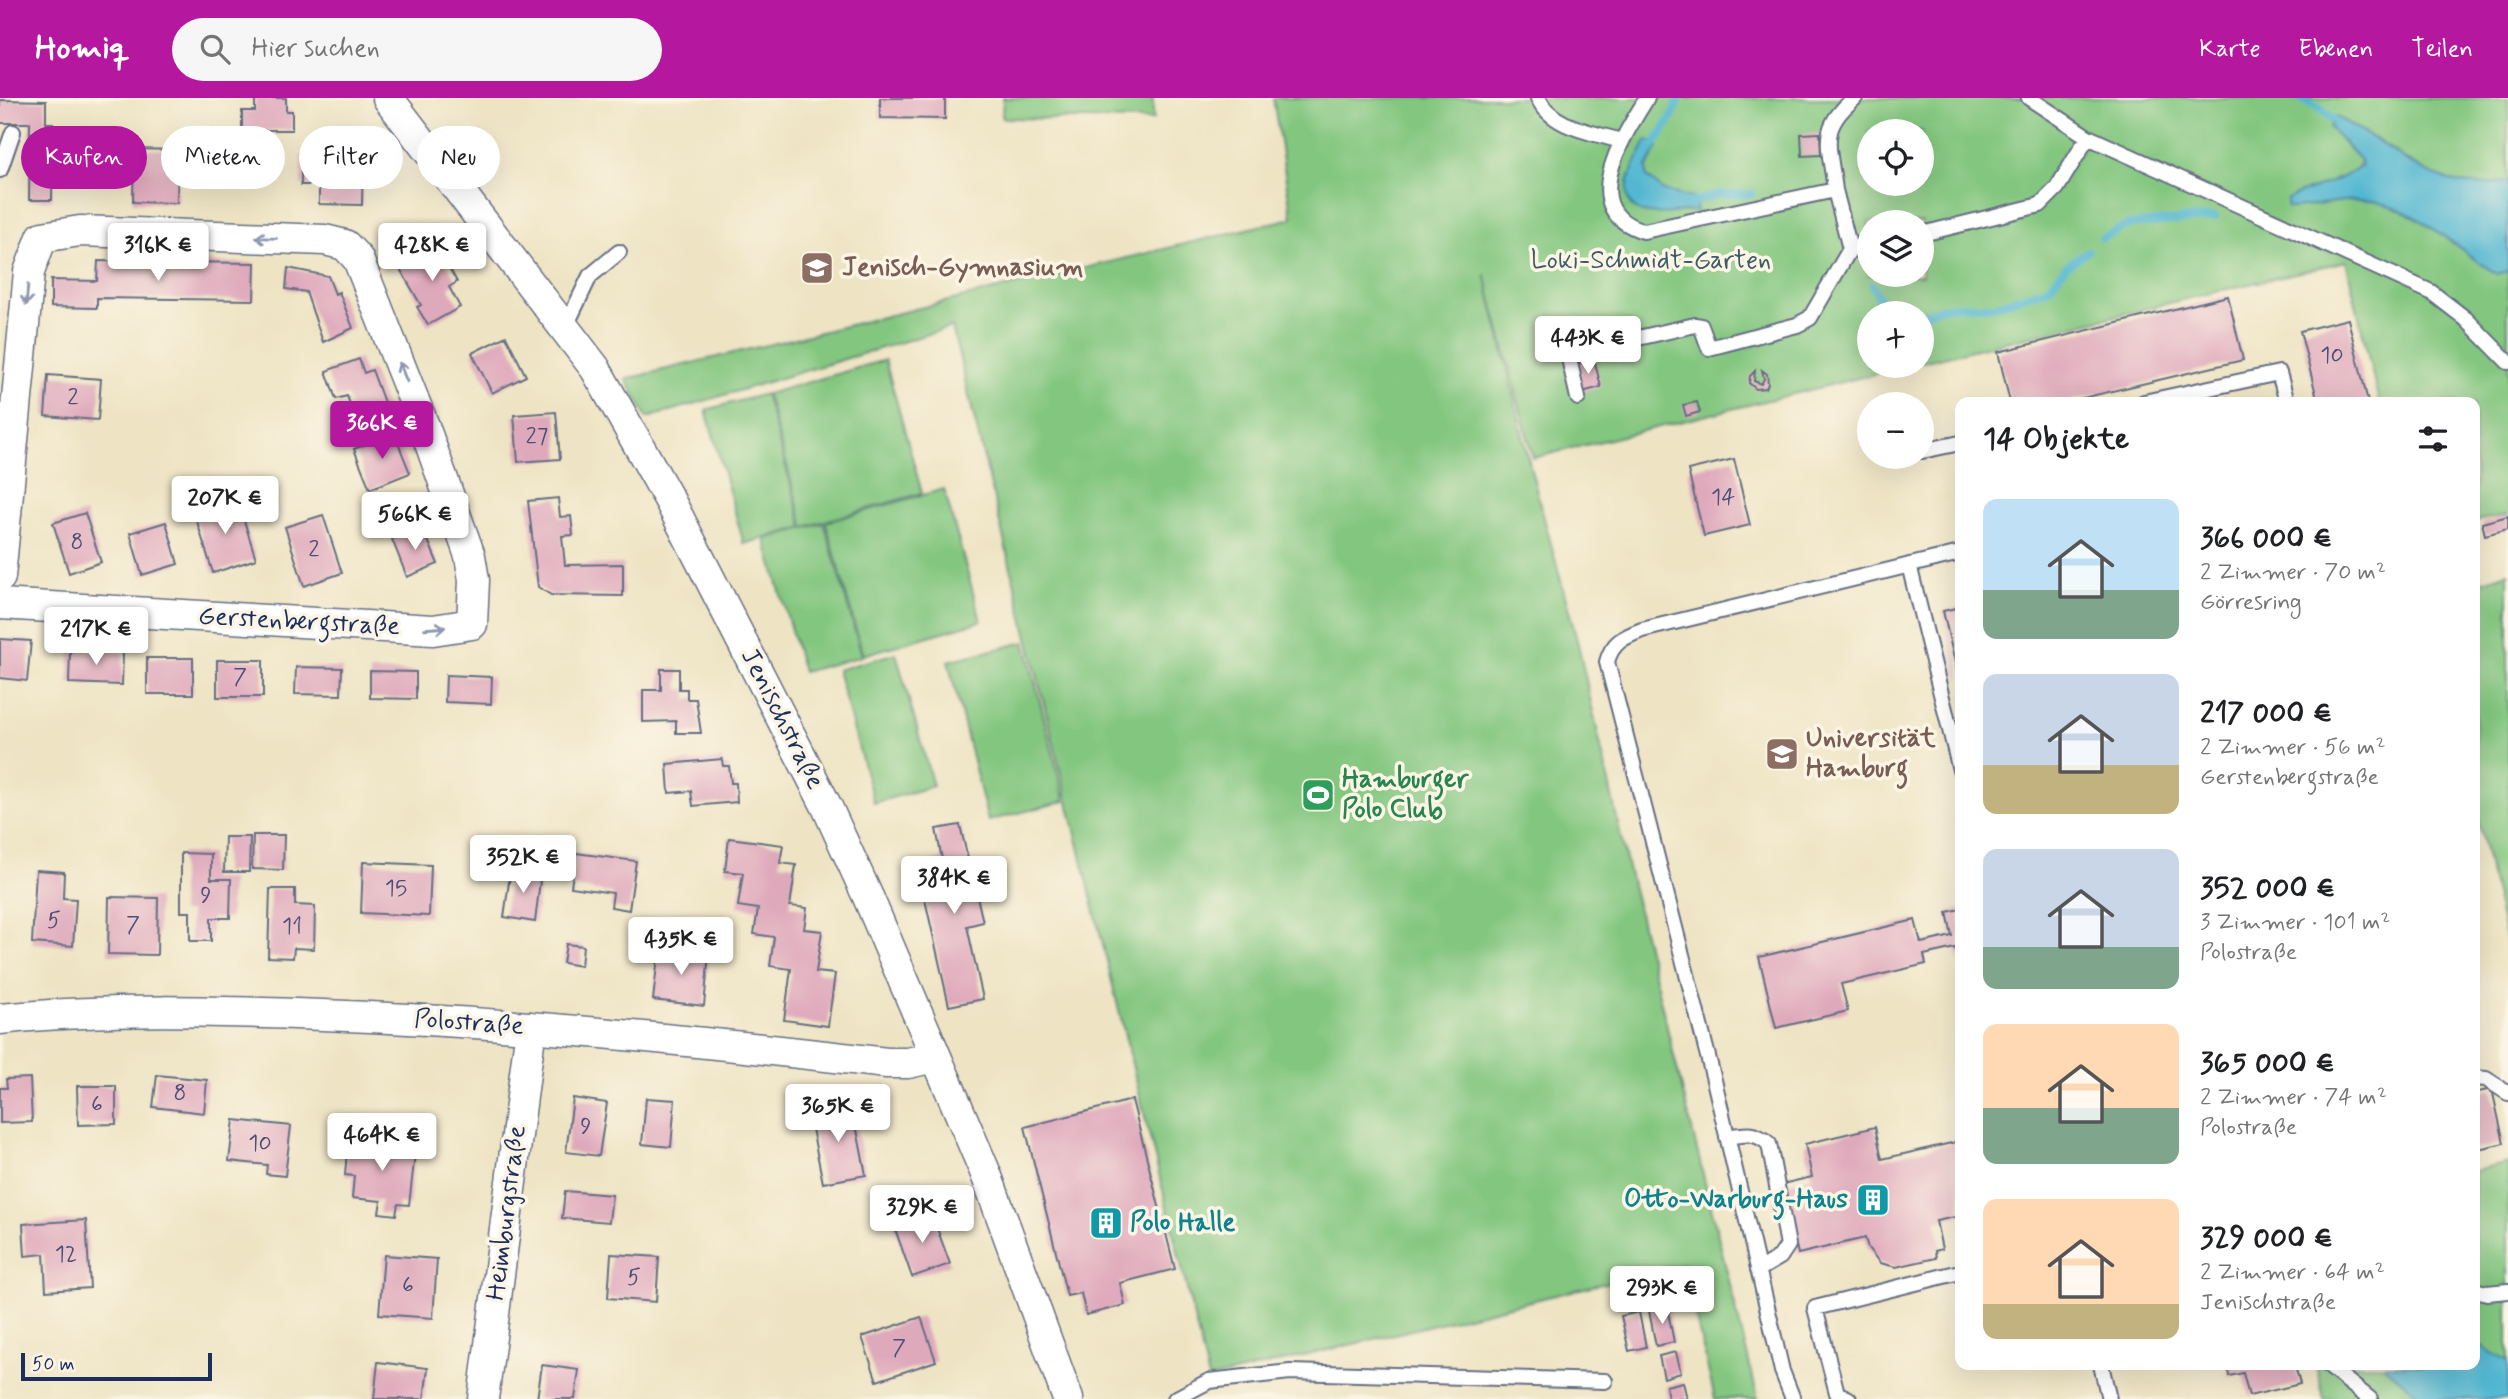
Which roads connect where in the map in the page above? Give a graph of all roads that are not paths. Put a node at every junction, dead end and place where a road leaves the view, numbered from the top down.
1 (388, 98) edge
2 (1538, 98) edge
3 (1647, 98) edge
4 (1855, 98) edge
5 (2029, 98) edge
6 (13, 132) dead end
7 (2088, 137) junction
8 (1620, 141) junction
9 (0, 170) edge
10 (1835, 190) junction
11 (1934, 231) edge
12 (1857, 248) edge
13 (1850, 249) junction
14 (619, 252) dead end
15 (565, 328) junction
16 (2508, 362) edge
17 (2167, 397) edge
18 (2286, 397) edge
19 (1578, 398) dead end
20 (1955, 444) edge
21 (1934, 448) edge
22 (1955, 554) edge
23 (1909, 565) junction
24 (0, 577) edge
25 (0, 604) edge
26 (1955, 750) edge
27 (0, 1019) edge
28 (531, 1027) junction
29 (935, 1057) junction
30 (2480, 1079) edge
31 (2508, 1093) edge
32 (1727, 1137) junction
33 (1758, 1270) junction
34 (1955, 1273) edge
35 (2480, 1291) edge
36 (2508, 1292) edge
37 (2102, 1370) edge
38 (2333, 1370) edge
39 (1605, 1381) dead end
40 (2105, 1398) edge
41 (483, 1399) edge
42 (1068, 1399) edge
43 (1175, 1399) edge
44 (1793, 1399) edge
45 (1849, 1399) edge
46 (2371, 1399) edge

1 - 15 street, Jenischstraße
2 - 8 lane
3 - 8 lane
4 - 10 lane
5 - 7 lane
6 - 9 lane
7 - 11 lane
7 - 16 lane
8 - 10 lane
10 - 13 lane
12 - 13 lane
13 - 19 lane
14 - 15 lane
15 - 29 street, Jenischstraße
17 - 18 lane
20 - 21 lane
22 - 23 lane
23 - 26 lane
23 - 32 lane
25 -> 24 street, Gerstenbergstraße
27 - 28 street, Polostraße
28 - 29 street, Polostraße
28 - 41 street, Heimburgstraße
29 - 42 street, Jenischstraße
30 - 31 lane
32 - 33 lane
32 - 33 lane
33 - 44 lane
34 - 45 lane
35 - 36 lane
37 - 40 lane
38 - 46 lane
39 - 43 lane

